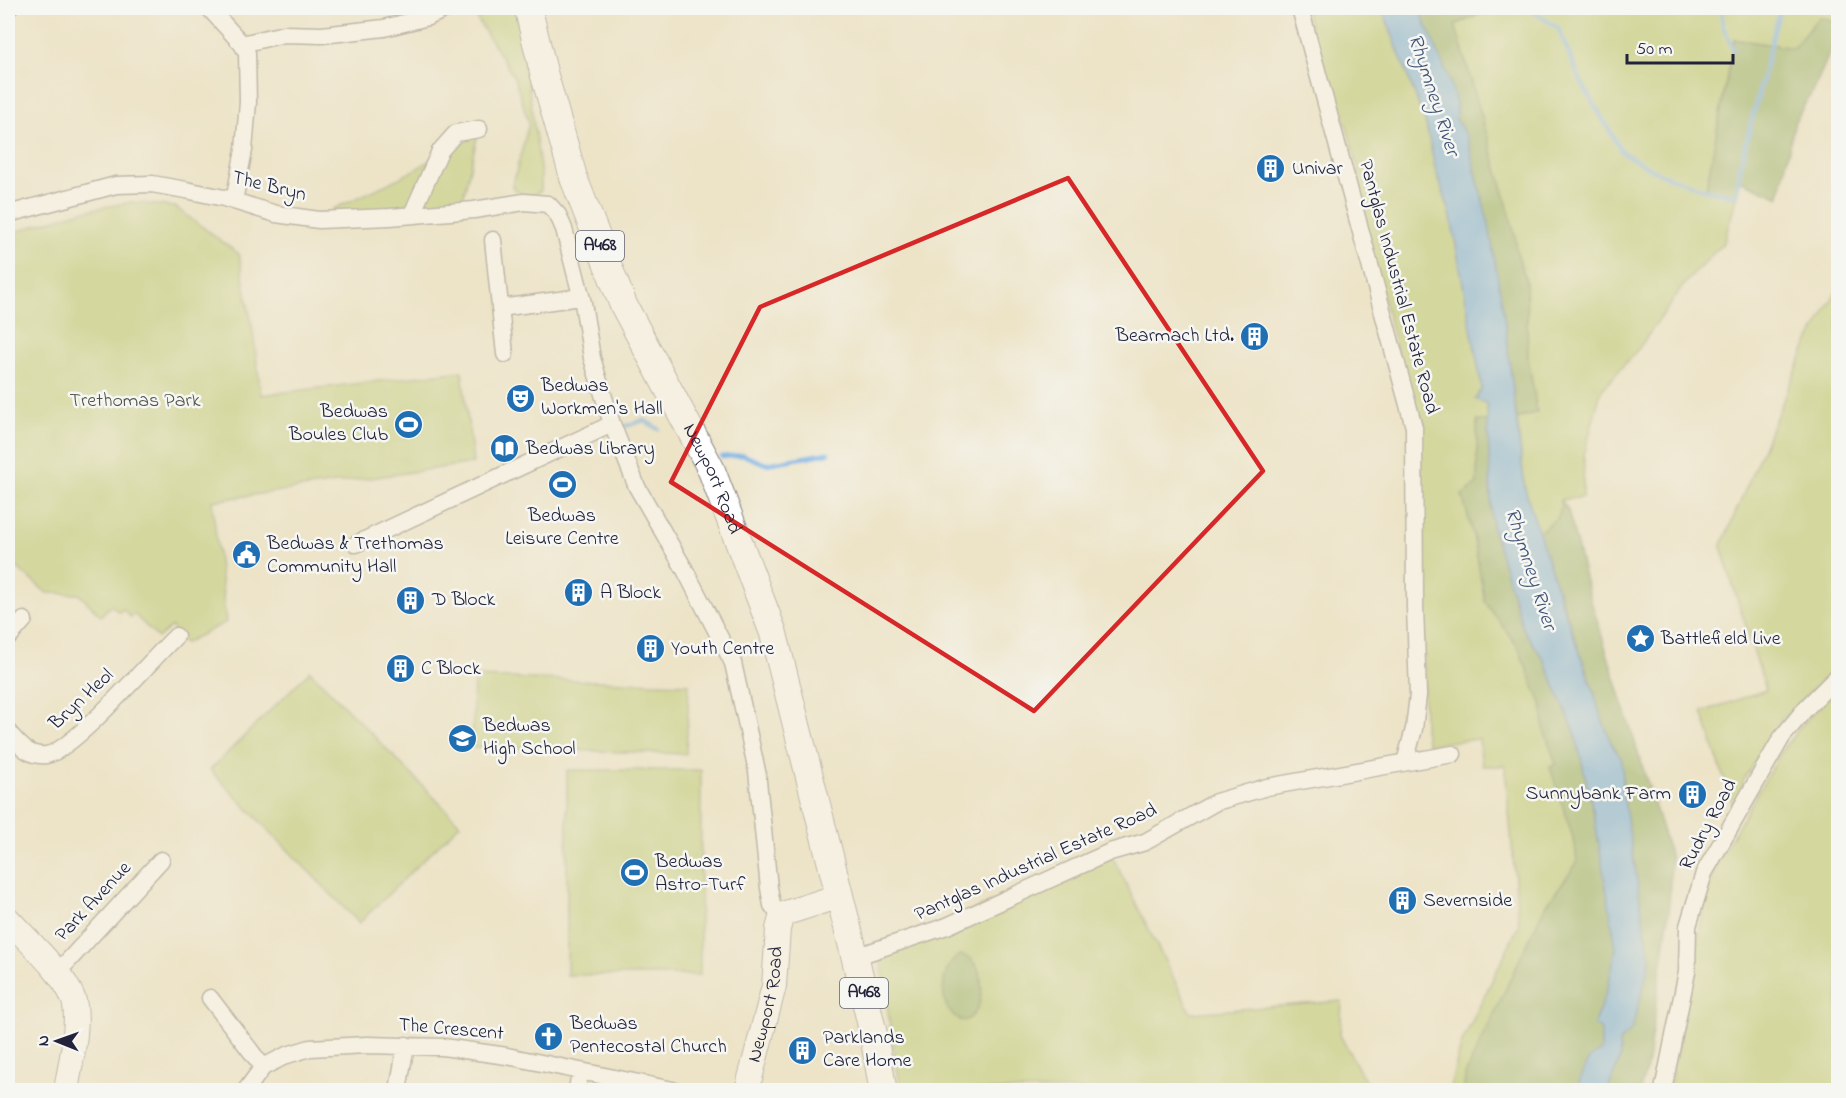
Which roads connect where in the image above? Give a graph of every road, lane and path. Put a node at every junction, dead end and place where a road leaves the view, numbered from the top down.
1 (209, 8) edge
2 (448, 8) edge
3 (528, 8) edge
4 (1300, 8) edge
5 (242, 44) junction
6 (479, 129) dead end
7 (234, 201) junction
8 (524, 202) joint
9 (8, 214) edge
10 (412, 214) junction
11 (493, 240) dead end
12 (581, 297) junction
13 (500, 308) junction
14 (505, 354) dead end
15 (612, 424) junction
16 (356, 544) dead end
17 (24, 620) dead end
18 (176, 636) dead end
19 (8, 638) edge
20 (1839, 676) edge
21 (8, 732) edge
22 (1453, 754) dead end
23 (1405, 762) junction
24 (161, 860) dead end
25 (839, 896) junction
26 (781, 918) junction
27 (8, 919) edge
28 (855, 957) junction
29 (57, 973) junction
30 (210, 998) dead end
31 (405, 1045) junction
32 (262, 1067) junction
33 (580, 1072) junction
34 (66, 1090) edge
35 (246, 1090) edge
36 (398, 1090) edge
37 (577, 1090) edge
38 (673, 1090) edge
39 (747, 1090) edge
40 (883, 1090) edge
41 (1663, 1090) edge

1 - 5 street
2 - 5 street
3 - 25 main road, Newport Road / A468
4 - 23 street, Pantglas Industrial Estate Road
5 - 7 street
6 - 10 street
7 - 9 street, The Bryn
7 - 10 street, The Bryn
8 - 10 street, The Bryn
8 - 12 street, Newport Road
11 - 13 street
12 - 13 street
12 - 15 street, Newport Road
13 - 14 street
15 - 16 street
15 - 26 street, Newport Road
17 - 19 street
18 - 21 street, Bryn Heol
20 - 41 street, Rudry Road
22 - 23 street, Pantglas Industrial Estate Road
23 - 28 street, Pantglas Industrial Estate Road
24 - 29 street, Park Avenue
25 - 26 street, Newport Road
25 - 28 main road, Newport Road / A468
26 - 39 street, Newport Road
27 - 29 street
28 - 40 main road, Newport Road / A468
29 - 34 street
30 - 32 street
31 - 32 street, The Crescent
31 - 33 street, The Crescent
31 - 36 street
32 - 35 street
33 - 37 street
33 - 38 street, The Crescent

